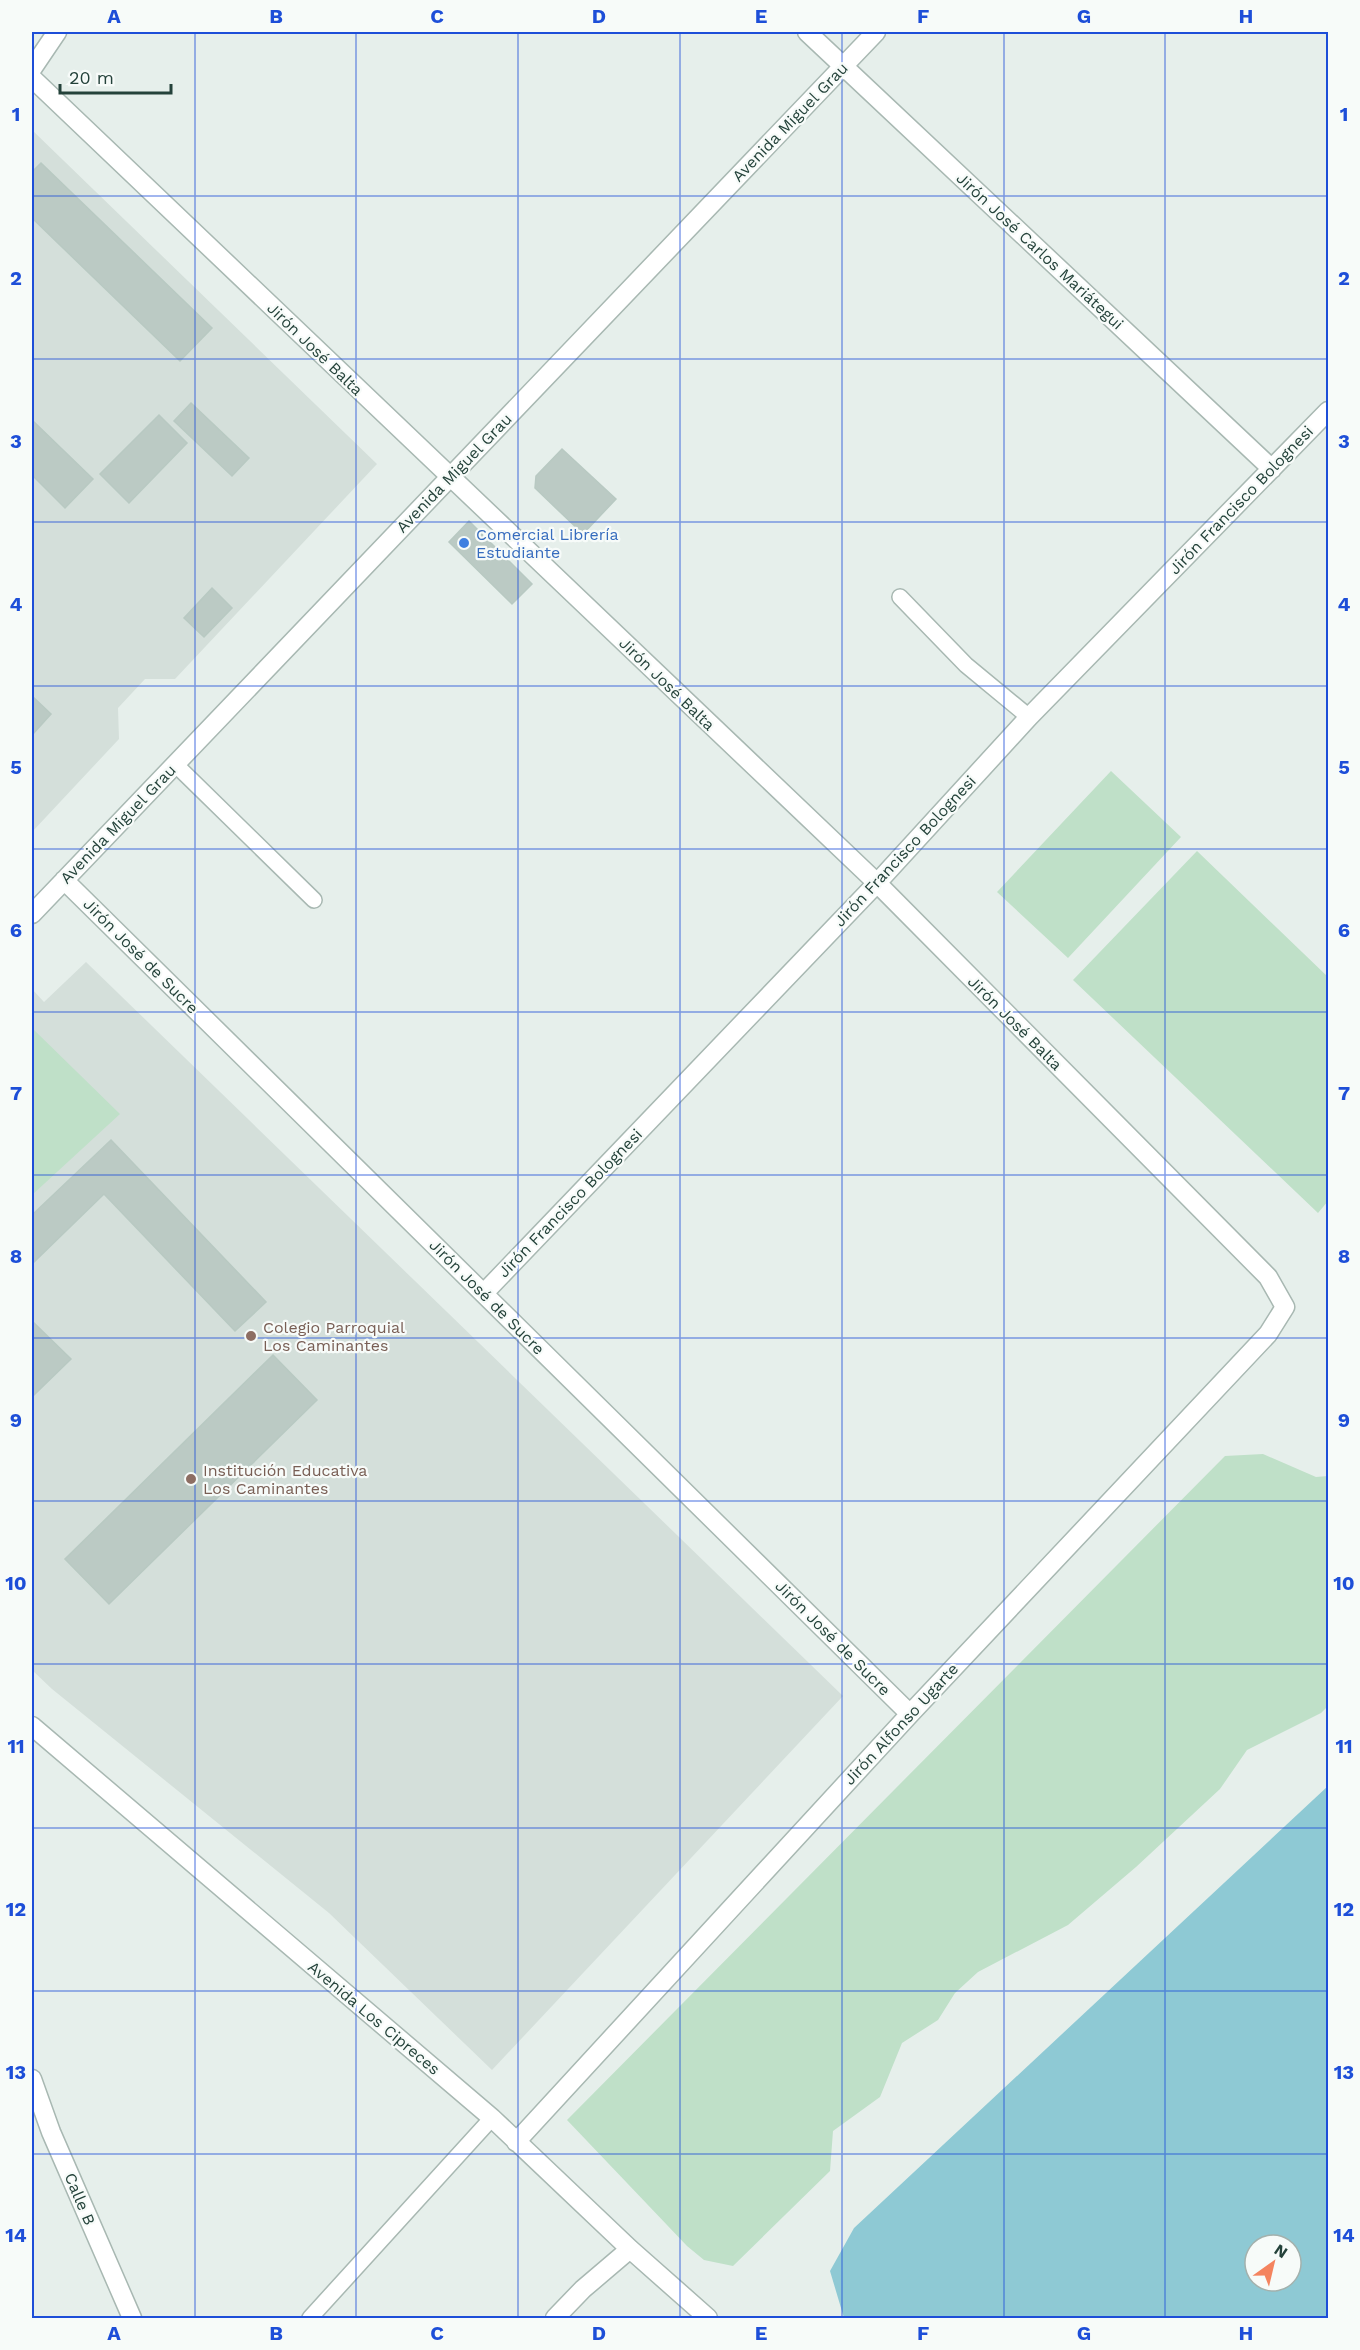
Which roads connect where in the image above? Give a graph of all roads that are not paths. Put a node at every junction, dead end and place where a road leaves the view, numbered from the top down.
1 (57, 32) edge
2 (807, 32) edge
3 (876, 32) edge
4 (843, 66) junction
5 (32, 69) edge
6 (32, 78) edge
7 (1329, 411) edge
8 (1272, 469) junction
9 (450, 477) junction
10 (900, 597) dead end
11 (1029, 717) junction
12 (176, 765) junction
13 (64, 880) junction
14 (877, 883) junction
15 (314, 900) dead end
16 (32, 914) edge
17 (484, 1293) junction
18 (1285, 1307) joint
19 (910, 1714) junction
20 (32, 1726) edge
21 (32, 2079) edge
22 (492, 2118) junction
23 (516, 2142) junction
24 (630, 2249) junction
25 (132, 2319) edge
26 (310, 2319) edge
27 (555, 2319) edge
28 (708, 2319) edge

1 - 5 street
2 - 4 street, Jirón José Carlos Mariátegui
3 - 4 street, Avenida Miguel Grau
4 - 8 street, Jirón José Carlos Mariátegui
4 - 9 street, Avenida Miguel Grau
6 - 9 street, Jirón José Balta
7 - 8 street, Jirón Francisco Bolognesi
8 - 11 street, Jirón Francisco Bolognesi
9 - 12 street, Avenida Miguel Grau
9 - 14 street, Jirón José Balta
10 - 11 lane
11 - 14 street, Jirón Francisco Bolognesi
12 - 13 street, Avenida Miguel Grau
12 - 15 lane
13 - 16 street, Avenida Miguel Grau
13 - 17 street, Jirón José de Sucre
14 - 17 street, Jirón Francisco Bolognesi
14 - 18 street, Jirón José Balta
17 - 19 street, Jirón José de Sucre
18 - 19 street, Jirón Alfonso Ugarte
19 - 23 street, Jirón Alfonso Ugarte
20 - 22 street, Avenida Los Cipreces
21 - 25 street, Calle B
22 - 23 street, Avenida Los Cipreces
22 - 26 lane
23 - 24 street, Avenida Los Cipreces
24 - 27 street
24 - 28 street, Avenida Los Cipreces

